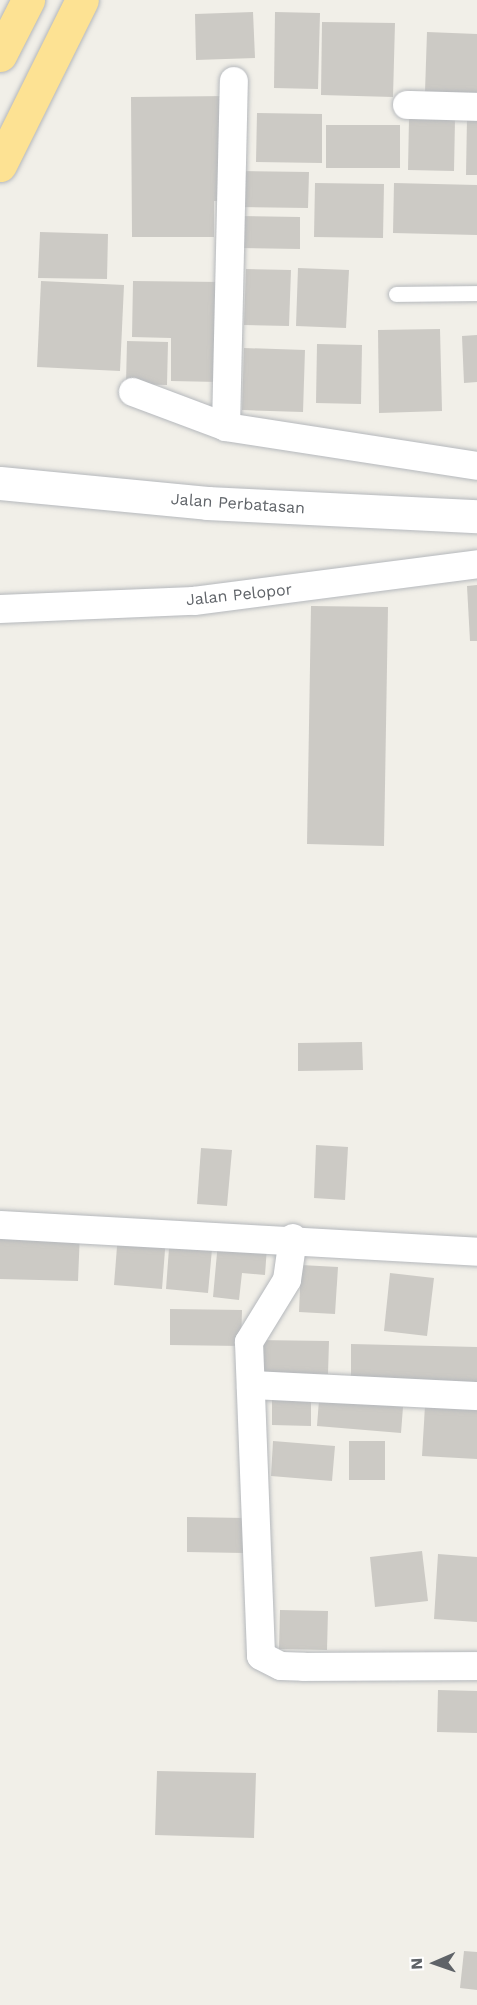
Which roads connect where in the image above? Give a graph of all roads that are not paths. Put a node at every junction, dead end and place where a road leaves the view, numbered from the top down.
1 (28, 0) edge
2 (82, 0) edge
3 (0, 55) edge
4 (234, 81) dead end
5 (407, 105) dead end
6 (477, 106) edge
7 (0, 165) edge
8 (477, 293) edge
9 (396, 294) dead end
10 (133, 392) dead end
11 (226, 427) junction
12 (477, 466) edge
13 (0, 483) edge
14 (477, 516) edge
15 (477, 564) edge
16 (0, 609) edge
17 (0, 1226) edge
18 (293, 1238) junction
19 (477, 1252) edge
20 (251, 1385) junction
21 (477, 1396) edge
22 (477, 1666) edge

1 - 3 highway
2 - 7 highway
4 - 11 street
5 - 6 street
8 - 9 lane
10 - 11 street
11 - 12 street
13 - 14 street, Jalan Perbatasan
15 - 16 street, Jalan Pelopor
17 - 18 street
18 - 19 street
18 - 20 street
20 - 21 street
20 - 22 street

